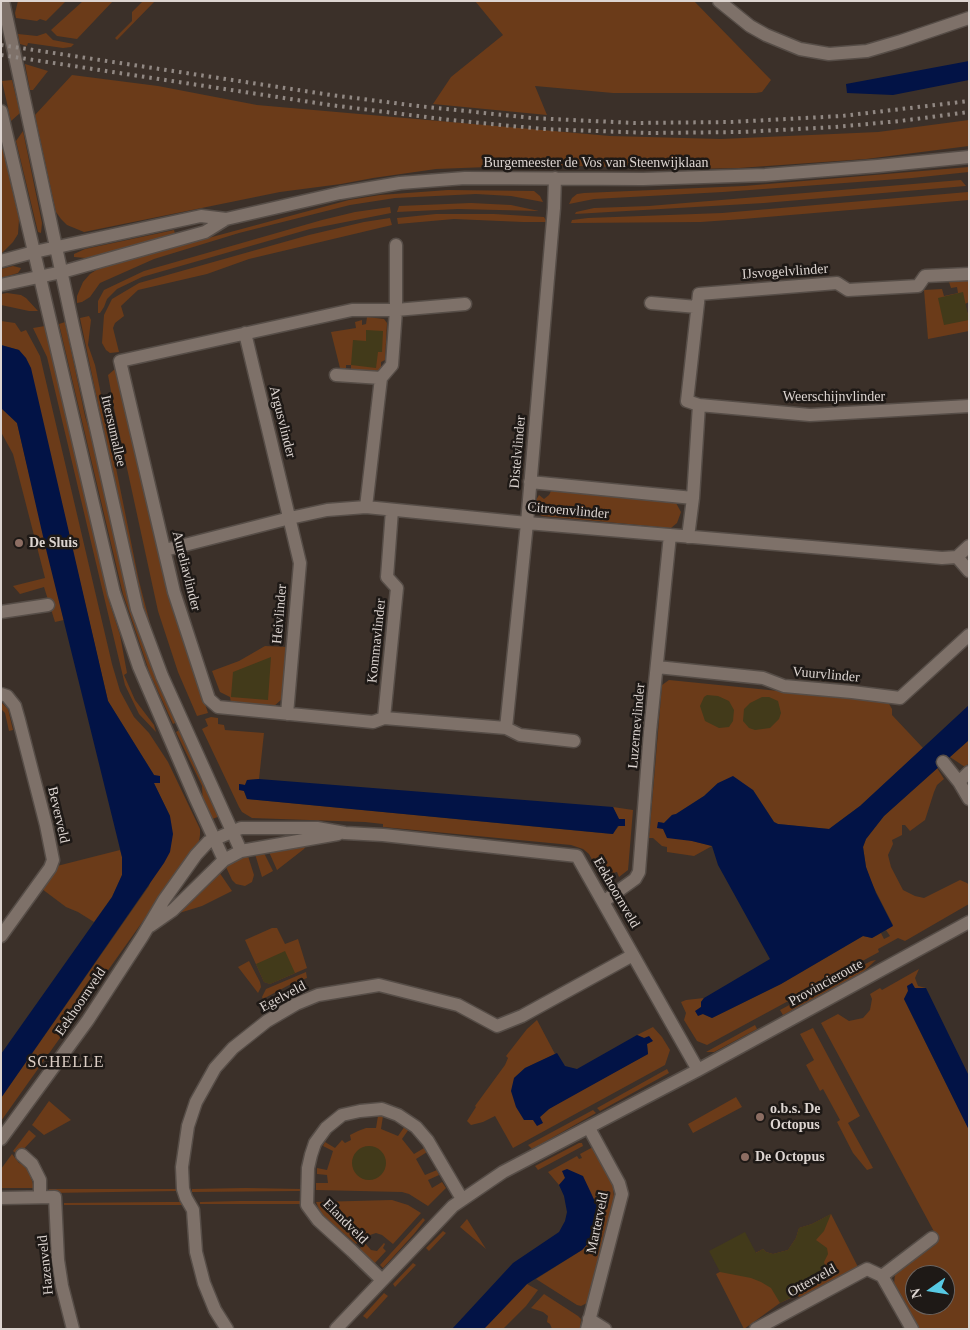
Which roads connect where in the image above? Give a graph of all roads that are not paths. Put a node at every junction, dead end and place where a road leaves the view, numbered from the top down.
1 (3, 1) edge
2 (719, 1) edge
3 (969, 18) edge
4 (1, 111) edge
5 (969, 157) edge
6 (555, 178) junction
7 (226, 219) junction
8 (396, 245) dead end
9 (56, 247) junction
10 (34, 252) junction
11 (1, 261) edge
12 (62, 272) junction
13 (969, 274) edge
14 (40, 277) junction
15 (1, 285) edge
16 (651, 303) dead end
17 (465, 304) dead end
18 (697, 306) junction
19 (396, 310) junction
20 (245, 333) junction
21 (336, 375) dead end
22 (381, 378) junction
23 (699, 405) junction
24 (969, 406) edge
25 (530, 482) junction
26 (693, 498) junction
27 (366, 506) junction
28 (392, 510) junction
29 (290, 518) junction
30 (527, 523) junction
31 (670, 535) junction
32 (688, 537) junction
33 (969, 546) edge
34 (165, 550) junction
35 (956, 558) junction
36 (969, 571) edge
37 (48, 605) dead end
38 (1, 612) edge
39 (969, 635) edge
40 (657, 668) junction
41 (1, 694) edge
42 (287, 714) junction
43 (384, 718) junction
44 (506, 728) junction
45 (574, 741) dead end
46 (943, 762) dead end
47 (969, 772) edge
48 (959, 782) junction
49 (969, 799) edge
50 (233, 831) junction
51 (345, 833) junction
52 (214, 840) junction
53 (241, 851) junction
54 (224, 860) junction
55 (603, 902) junction
56 (969, 922) edge
57 (148, 928) junction
58 (1, 936) edge
59 (634, 955) junction
60 (698, 1070) junction
61 (589, 1128) junction
62 (1, 1139) edge
63 (22, 1154) dead end
64 (40, 1197) junction
65 (1, 1198) edge
66 (462, 1199) junction
67 (932, 1238) dead end
68 (882, 1276) junction
69 (382, 1280) junction
70 (588, 1324) edge
71 (73, 1329) edge
72 (227, 1329) edge
73 (336, 1329) edge
74 (605, 1329) edge
75 (756, 1329) edge
76 (912, 1329) edge

1 - 9 street, Ittersumallee
2 - 3 street
4 - 10 street
5 - 6 street, Burgemeester de Vos van Steenwijklaan
6 - 7 street, Burgemeester de Vos van Steenwijklaan
6 - 25 street, Distelvlinder
7 - 9 street, Burgemeester de Vos van Steenwijklaan
7 - 12 street, Burgemeester de Vos van Steenwijklaan
8 - 19 street
9 - 10 street, Burgemeester de Vos van Steenwijklaan
9 - 12 street, Ittersumallee
10 - 11 street, Burgemeester de Vos van Steenwijklaan
10 - 14 street
12 - 14 street, Burgemeester de Vos van Steenwijklaan
12 - 50 street, Ittersumallee
13 - 18 street, IJsvogelvlinder
14 - 15 street, Burgemeester de Vos van Steenwijklaan
14 - 52 street
16 - 18 street
17 - 19 street, Aureliavlinder
18 - 23 street
19 - 20 street, Aureliavlinder
19 - 22 street
20 - 29 street, Argusvlinder
20 - 34 street, Aureliavlinder
21 - 22 street
22 - 27 street
23 - 24 street, Weerschijnvlinder
23 - 26 street
25 - 26 street, Citroenvlinder
25 - 30 street, Distelvlinder
26 - 32 street
27 - 28 street, Citroenvlinder
27 - 29 street, Citroenvlinder
28 - 30 street, Citroenvlinder
28 - 43 street, Kommavlinder
29 - 34 street, Citroenvlinder
29 - 42 street, Heivlinder
30 - 31 street, Citroenvlinder
30 - 44 street, Distelvlinder
31 - 32 street, Citroenvlinder
31 - 40 street, Luzernevlinder
32 - 35 street, Citroenvlinder
33 - 35 street
34 - 42 street, Aureliavlinder
35 - 36 street
37 - 38 street
39 - 40 street, Vuurvlinder
40 - 55 street, Luzernevlinder
41 - 58 street, Beverveld
42 - 43 street, Aureliavlinder
43 - 44 street, Aureliavlinder
44 - 45 street, Aureliavlinder
46 - 48 street
47 - 48 street
48 - 49 street
50 - 51 street, Eekhoornveld
50 - 52 street, Eekhoornveld
50 - 53 street, Ittersumallee
51 - 53 street, Eekhoornveld
51 - 55 street, Eekhoornveld
52 - 54 street
52 - 57 street, Eekhoornveld
53 - 54 street, Eekhoornveld
54 - 57 street, Eekhoornveld
55 - 59 street, Eekhoornveld
56 - 60 street, Provincieroute
57 - 62 street, Eekhoornveld
59 - 60 street, Eekhoornveld
59 - 72 street, Egelveld
60 - 61 street
61 - 66 street
61 - 70 street, Marterveld
63 - 64 street
64 - 65 street
64 - 71 street, Hazenveld
66 - 69 street
66 - 69 street, Elandveld
67 - 68 street
68 - 75 street, Otterveld
68 - 76 street
69 - 73 street
70 - 74 street

